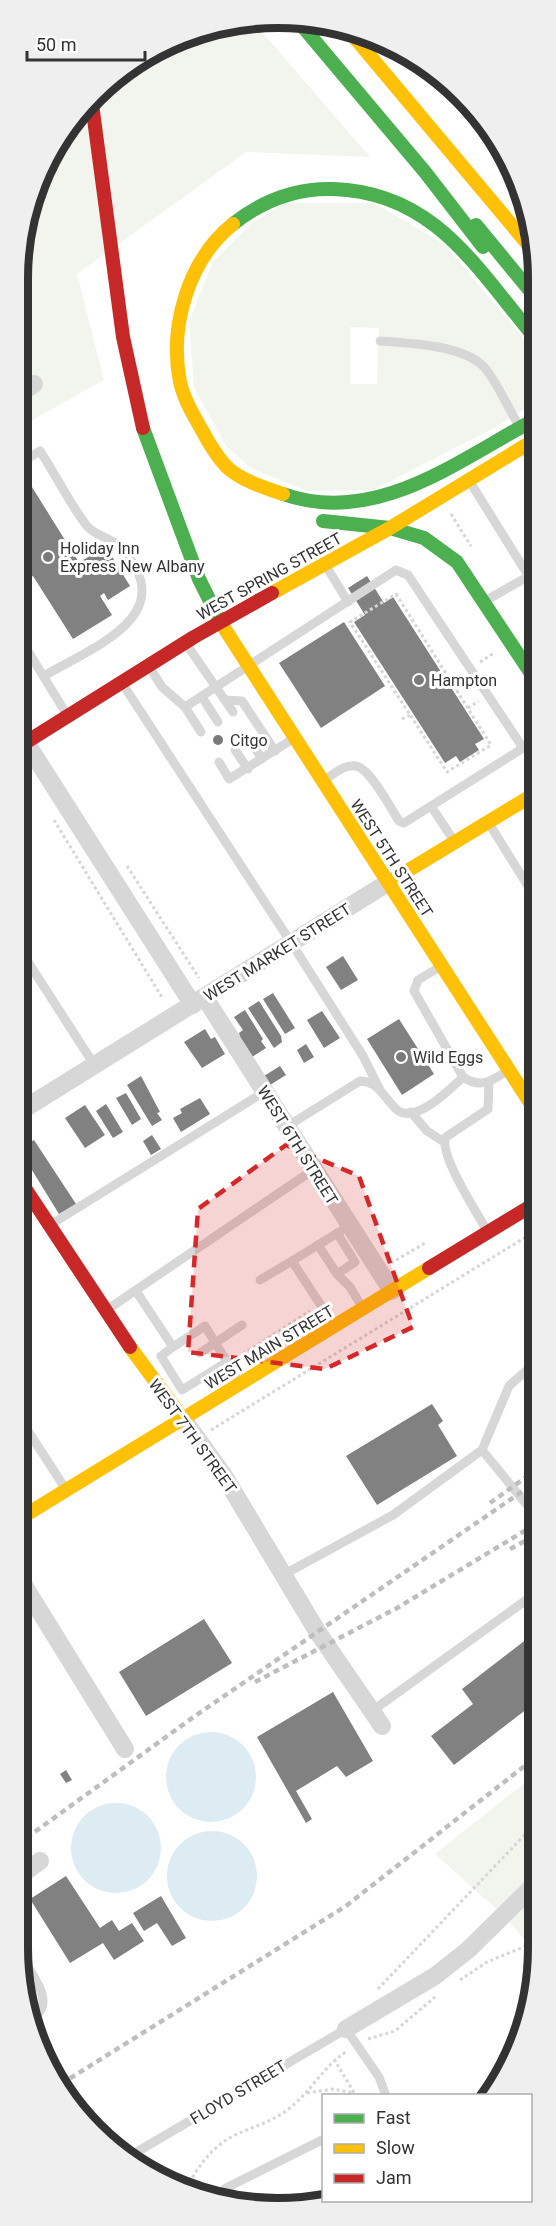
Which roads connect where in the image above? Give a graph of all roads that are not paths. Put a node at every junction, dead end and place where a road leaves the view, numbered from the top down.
1 (306, 30) edge
2 (317, 32) edge
3 (359, 42) edge
4 (93, 110) edge
5 (524, 240) edge
6 (528, 288) edge
7 (528, 305) edge
8 (528, 330) edge
9 (380, 341) dead end
10 (528, 423) edge
11 (520, 427) junction
12 (528, 444) edge
13 (523, 447) junction
14 (528, 455) edge
15 (28, 458) edge
16 (231, 471) junction
17 (469, 479) junction
18 (255, 497) dead end
19 (309, 520) dead end
20 (390, 528) junction
21 (325, 564) junction
22 (528, 574) edge
23 (528, 577) edge
24 (485, 601) junction
25 (348, 602) junction
26 (221, 623) junction
27 (186, 643) junction
28 (28, 651) edge
29 (149, 666) junction
30 (250, 666) junction
31 (528, 668) edge
32 (44, 676) junction
33 (122, 683) junction
34 (217, 687) junction
35 (202, 697) junction
36 (225, 700) junction
37 (185, 707) junction
38 (234, 712) dead end
39 (68, 716) junction
40 (218, 722) dead end
41 (201, 732) dead end
42 (28, 737) edge
43 (295, 738) junction
44 (250, 740) dead end
45 (28, 749) edge
46 (235, 750) dead end
47 (275, 752) junction
48 (262, 759) junction
49 (219, 762) dead end
50 (248, 769) junction
51 (322, 782) junction
52 (528, 798) edge
53 (431, 806) junction
54 (488, 822) junction
55 (455, 843) junction
56 (389, 882) junction
57 (528, 886) edge
58 (292, 944) junction
59 (28, 962) edge
60 (442, 965) junction
61 (199, 1001) junction
62 (94, 1066) junction
63 (509, 1070) junction
64 (463, 1077) junction
65 (489, 1083) junction
66 (379, 1088) junction
67 (264, 1092) junction
68 (528, 1100) edge
69 (28, 1106) edge
70 (411, 1112) junction
71 (286, 1127) junction
72 (444, 1142) junction
73 (313, 1170) junction
74 (28, 1194) edge
75 (528, 1208) edge
76 (48, 1226) junction
77 (343, 1230) junction
78 (488, 1233) junction
79 (318, 1245) junction
80 (292, 1261) junction
81 (337, 1274) junction
82 (260, 1280) dead end
83 (136, 1291) junction
84 (392, 1291) junction
85 (364, 1309) junction
86 (106, 1311) junction
87 (242, 1325) dead end
88 (334, 1326) junction
89 (215, 1342) junction
90 (173, 1347) junction
91 (200, 1353) dead end
92 (227, 1362) junction
93 (528, 1369) edge
94 (173, 1370) junction
95 (154, 1382) junction
96 (192, 1383) junction
97 (240, 1383) junction
98 (206, 1405) junction
99 (183, 1419) junction
100 (28, 1431) edge
101 (482, 1450) junction
102 (66, 1490) junction
103 (528, 1506) edge
104 (28, 1513) edge
105 (283, 1575) junction
106 (28, 1592) edge
107 (528, 1599) edge
108 (372, 1711) junction
109 (382, 1726) dead end
110 (124, 1749) dead end
111 (40, 1861) dead end
112 (28, 1870) edge
113 (528, 1891) edge
114 (30, 1973) edge
115 (37, 2013) edge
116 (346, 2029) junction
117 (385, 2094) edge
118 (322, 2140) edge
119 (136, 2153) edge
120 (222, 2191) edge

1 - 7 main road
2 - 6 main road
3 - 5 main road
4 - 26 main road, WEST 5TH STREET
8 - 16 main road
9 - 11 lane
10 - 11 main road
11 - 16 main road
12 - 13 main road, WEST SPRING STREET
13 - 14 lane
13 - 17 main road, WEST SPRING STREET
15 - 32 lane
16 - 18 main road
17 - 20 main road, WEST SPRING STREET
17 - 22 lane
19 - 20 main road
20 - 21 main road, WEST SPRING STREET
20 - 24 main road
21 - 25 lane
21 - 26 main road, WEST SPRING STREET
23 - 24 lane
24 - 31 main road
25 - 30 lane
25 - 53 lane
26 - 27 main road, WEST SPRING STREET
26 - 30 main road, WEST 5TH STREET
27 - 29 main road, WEST SPRING STREET
27 - 34 lane
28 - 32 lane
29 - 33 main road, WEST SPRING STREET
29 - 37 lane
30 - 34 lane
30 - 43 main road, WEST 5TH STREET
32 - 39 lane
33 - 39 main road, WEST SPRING STREET
33 - 58 lane
34 - 35 lane
34 - 36 lane
35 - 37 lane
35 - 40 lane
36 - 38 lane
36 - 47 lane
37 - 41 lane
39 - 42 main road, WEST SPRING STREET
43 - 47 lane
43 - 51 main road, WEST 5TH STREET
44 - 48 lane
45 - 61 street, WEST 6TH STREET
46 - 50 lane
47 - 48 lane
48 - 50 lane
49 - 50 lane
51 - 53 lane
51 - 56 main road, WEST 5TH STREET
52 - 54 main road, WEST MARKET STREET
53 - 55 lane
54 - 55 main road, WEST MARKET STREET
54 - 57 lane
55 - 56 main road, WEST MARKET STREET
56 - 58 street, WEST MARKET STREET
56 - 60 main road, WEST 5TH STREET
58 - 61 street, WEST MARKET STREET
58 - 66 lane
59 - 62 lane
60 - 63 main road, WEST 5TH STREET
60 - 64 lane
61 - 62 street, WEST MARKET STREET
61 - 67 street, WEST 6TH STREET
62 - 69 street, WEST MARKET STREET
63 - 65 lane
63 - 68 main road, WEST 5TH STREET
64 - 65 lane
64 - 70 lane
65 - 72 lane
66 - 70 lane
66 - 71 lane
67 - 71 street, WEST 6TH STREET
67 - 76 lane
70 - 72 lane
71 - 73 street, WEST 6TH STREET
72 - 78 lane
73 - 77 street, WEST 6TH STREET
73 - 83 lane
74 - 76 main road, WEST 7TH STREET
75 - 78 main road, WEST MAIN STREET
76 - 86 main road, WEST 7TH STREET
77 - 79 lane
77 - 81 lane
77 - 84 street, WEST 6TH STREET
78 - 84 main road, WEST MAIN STREET
79 - 80 lane
79 - 81 lane
80 - 82 lane
80 - 88 lane
81 - 85 lane
83 - 86 lane
83 - 90 lane
84 - 85 main road, WEST MAIN STREET
85 - 88 main road, WEST MAIN STREET
86 - 95 main road, WEST 7TH STREET
87 - 89 lane
88 - 97 main road, WEST MAIN STREET
89 - 90 lane
89 - 91 lane
89 - 92 lane
90 - 94 lane
92 - 96 lane
92 - 97 lane
93 - 101 lane
94 - 95 lane
94 - 96 lane
95 - 99 main road, WEST 7TH STREET
96 - 98 lane
97 - 98 main road, WEST MAIN STREET
98 - 99 main road, WEST MAIN STREET
99 - 102 main road, WEST MAIN STREET
99 - 105 street, WEST 7TH STREET
100 - 102 lane
101 - 103 lane
101 - 105 lane
102 - 104 main road, WEST MAIN STREET
105 - 108 street, WEST 7TH STREET
106 - 110 street
107 - 108 lane
108 - 109 street, WEST 7TH STREET
111 - 112 street
113 - 116 street
114 - 115 lane
116 - 117 lane
116 - 119 lane, FLOYD STREET
118 - 120 lane

